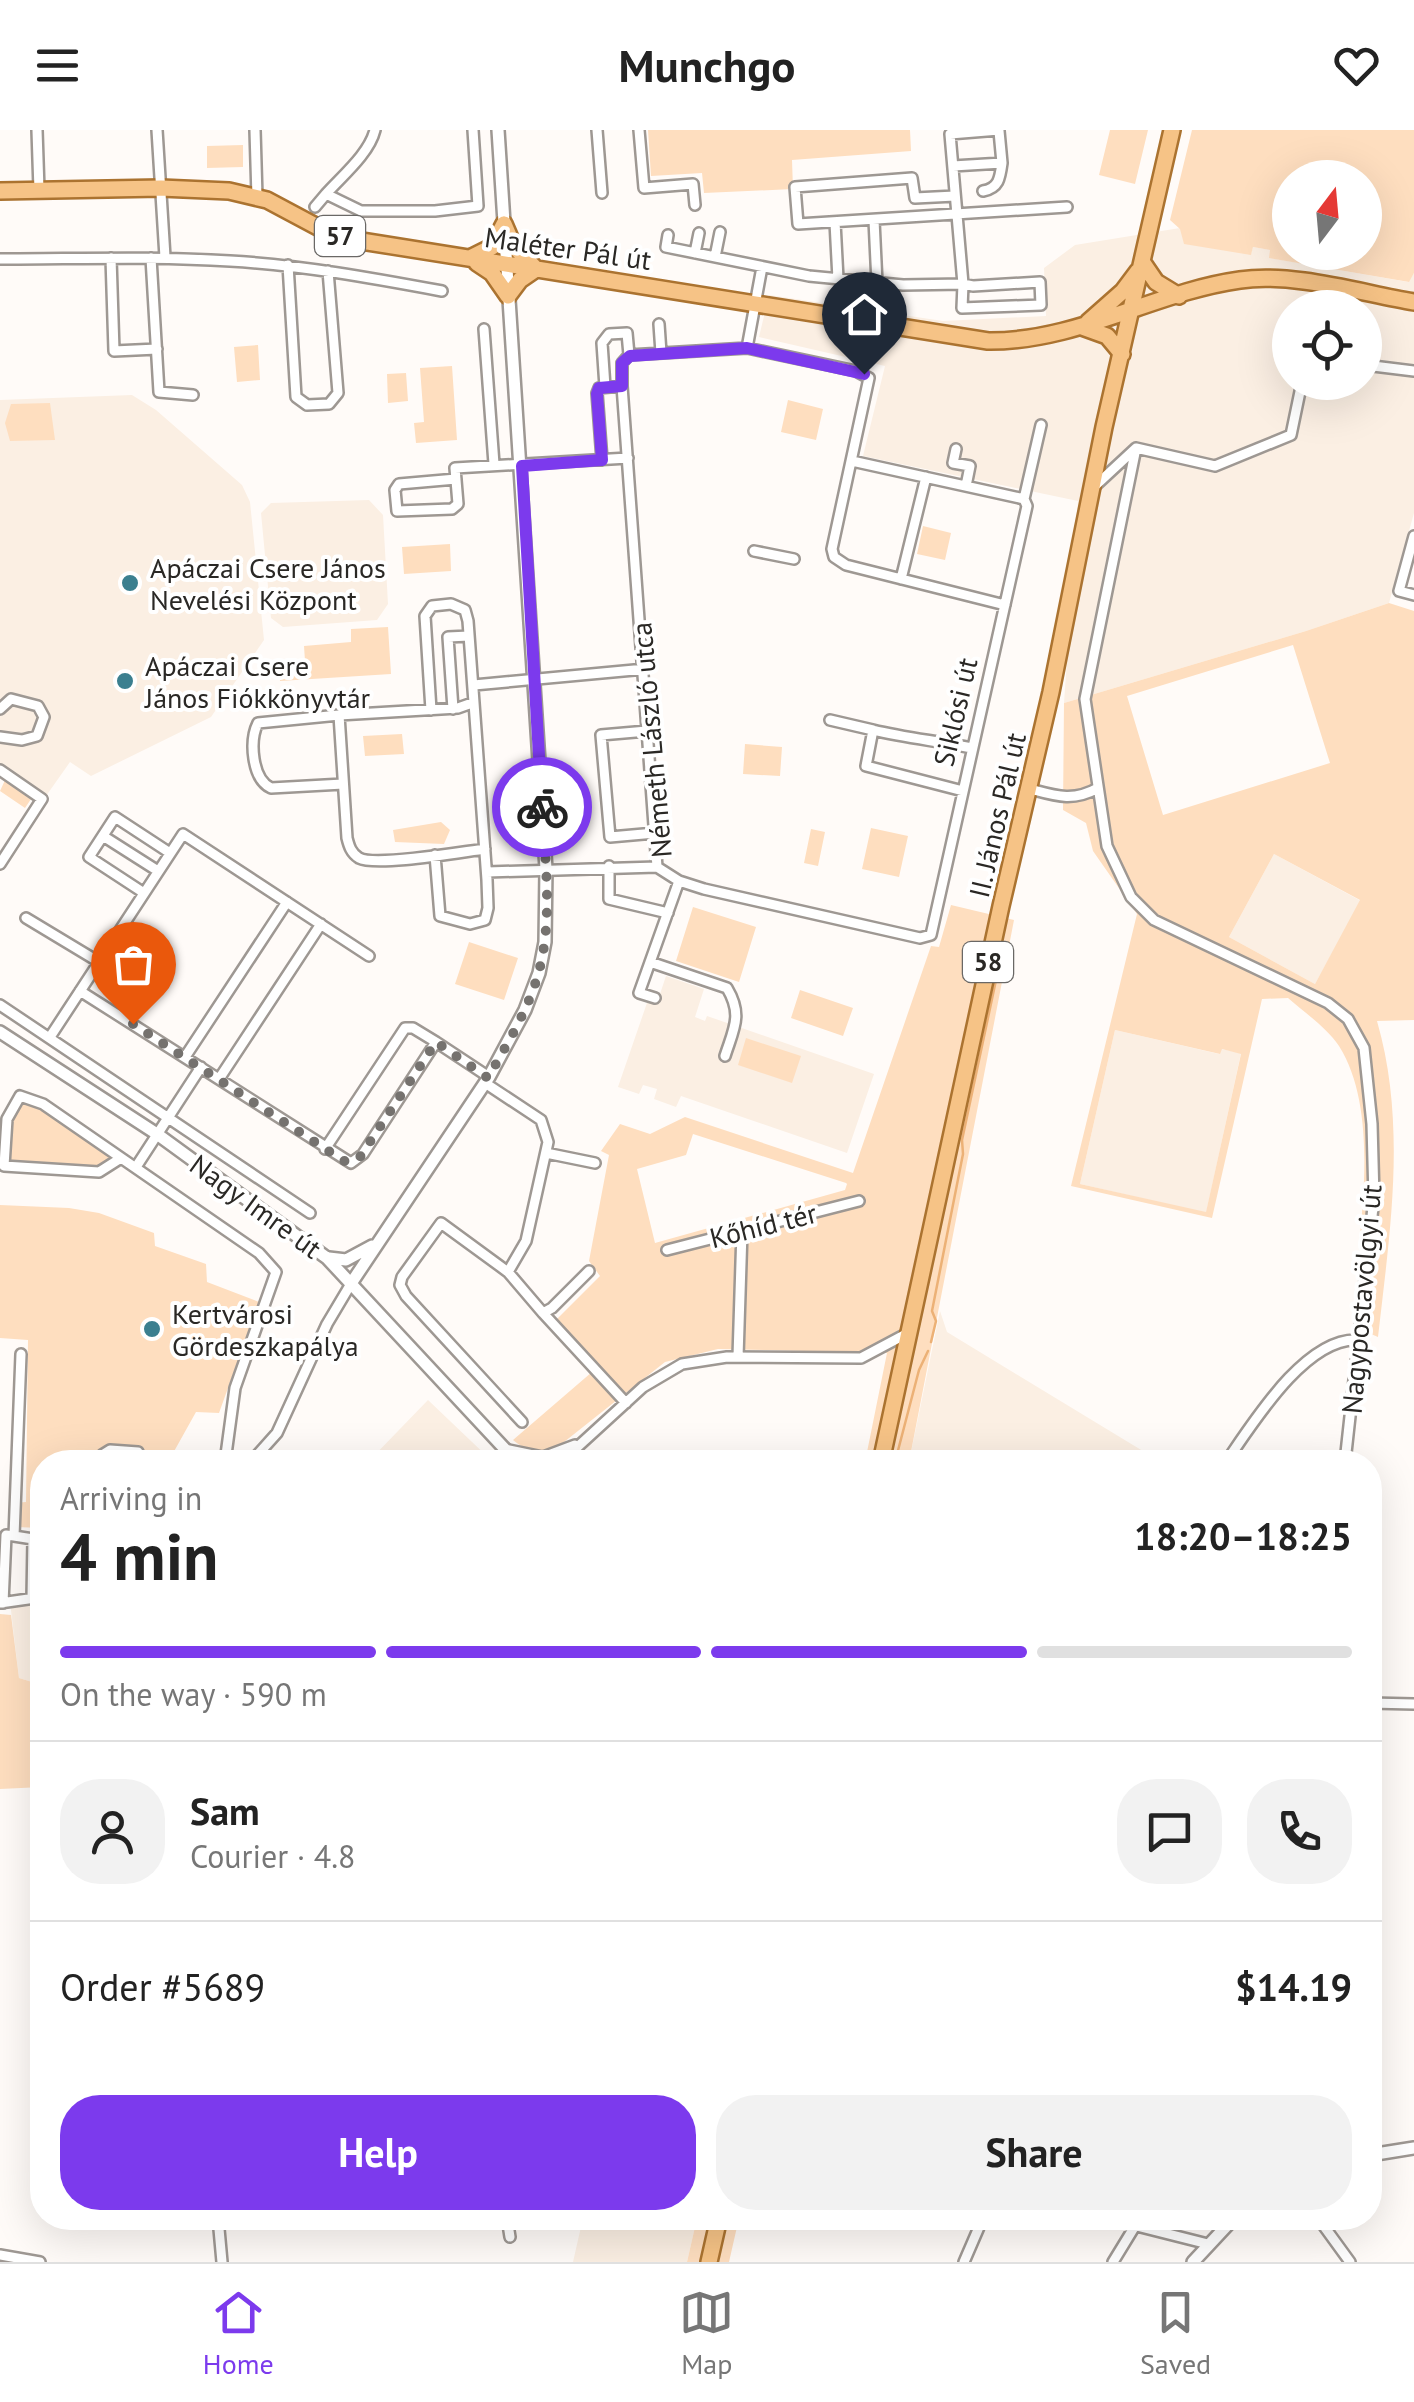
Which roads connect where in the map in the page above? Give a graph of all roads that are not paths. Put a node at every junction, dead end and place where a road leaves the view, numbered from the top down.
1 (37, 130) edge
2 (157, 130) edge
3 (255, 130) edge
4 (375, 130) edge
5 (473, 130) edge
6 (498, 130) edge
7 (597, 130) edge
8 (640, 130) edge
9 (999, 130) edge
10 (1172, 130) edge
11 (1002, 163) junction
12 (953, 166) junction
13 (161, 188) junction
14 (0, 190) edge
15 (39, 190) junction
16 (983, 191) dead end
17 (602, 193) dead end
18 (326, 194) junction
19 (956, 196) junction
20 (258, 197) junction
21 (695, 205) dead end
22 (315, 206) dead end
23 (1066, 207) dead end
24 (957, 215) junction
25 (874, 220) junction
26 (836, 222) junction
27 (504, 224) junction
28 (720, 232) dead end
29 (698, 234) dead end
30 (668, 235) dead end
31 (695, 253) junction
32 (164, 257) junction
33 (715, 257) junction
34 (111, 258) junction
35 (151, 258) junction
36 (0, 259) edge
37 (466, 259) junction
38 (1143, 263) junction
39 (506, 265) junction
40 (288, 266) junction
41 (762, 266) junction
42 (536, 270) junction
43 (328, 271) junction
44 (838, 279) junction
45 (877, 282) junction
46 (963, 284) junction
47 (442, 291) dead end
48 (508, 296) junction
49 (1179, 296) junction
50 (1414, 302) edge
51 (758, 304) junction
52 (1132, 311) junction
53 (659, 324) dead end
54 (1082, 327) junction
55 (484, 329) dead end
56 (747, 348) junction
57 (157, 349) junction
58 (662, 353) junction
59 (1122, 354) junction
60 (630, 356) junction
61 (1382, 367) edge
62 (1414, 372) edge
63 (622, 386) junction
64 (605, 387) junction
65 (192, 395) dead end
66 (1298, 400) edge
67 (1041, 425) dead end
68 (1136, 448) junction
69 (956, 450) dead end
70 (628, 458) junction
71 (602, 460) junction
72 (852, 461) junction
73 (494, 464) junction
74 (522, 466) junction
75 (926, 477) junction
76 (456, 479) junction
77 (644, 479) dead end
78 (630, 480) junction
79 (966, 486) junction
80 (1092, 489) junction
81 (1022, 499) junction
82 (1414, 536) edge
83 (754, 550) dead end
84 (794, 559) dead end
85 (901, 578) junction
86 (1414, 594) edge
87 (1006, 605) junction
88 (469, 636) junction
89 (644, 669) junction
90 (533, 680) junction
91 (474, 685) junction
92 (472, 703) junction
93 (0, 709) edge
94 (452, 709) junction
95 (432, 710) junction
96 (339, 714) junction
97 (830, 720) dead end
98 (873, 730) junction
99 (647, 731) junction
100 (0, 737) edge
101 (972, 748) junction
102 (0, 770) edge
103 (343, 784) junction
104 (1098, 788) junction
105 (1030, 789) junction
106 (963, 791) junction
107 (655, 833) junction
108 (102, 836) junction
109 (485, 849) junction
110 (170, 853) junction
111 (435, 855) junction
112 (0, 864) edge
113 (609, 866) junction
114 (657, 867) junction
115 (546, 868) junction
116 (158, 871) junction
117 (487, 872) junction
118 (680, 881) junction
119 (144, 892) junction
120 (286, 902) junction
121 (668, 912) junction
122 (26, 918) dead end
123 (321, 924) junction
124 (927, 937) joint
125 (369, 956) dead end
126 (99, 962) junction
127 (650, 962) junction
128 (80, 991) junction
129 (655, 998) dead end
130 (0, 1005) edge
131 (0, 1032) edge
132 (50, 1036) junction
133 (436, 1042) junction
134 (725, 1056) dead end
135 (186, 1057) junction
136 (201, 1067) junction
137 (220, 1079) junction
138 (487, 1080) junction
139 (168, 1116) junction
140 (157, 1134) junction
141 (324, 1149) junction
142 (546, 1153) junction
143 (121, 1158) junction
144 (595, 1163) dead end
145 (136, 1167) junction
146 (859, 1201) dead end
147 (310, 1213) dead end
148 (464, 1224) dead end
149 (742, 1231) junction
150 (456, 1234) junction
151 (480, 1236) dead end
152 (380, 1241) junction
153 (473, 1246) junction
154 (493, 1247) dead end
155 (668, 1250) dead end
156 (487, 1257) junction
157 (327, 1258) junction
158 (589, 1271) dead end
159 (508, 1272) junction
160 (352, 1282) junction
161 (543, 1313) junction
162 (908, 1334) junction
163 (1357, 1340) junction
164 (21, 1354) dead end
165 (738, 1357) junction
166 (626, 1403) junction
167 (522, 1422) dead end
168 (582, 1442) junction
169 (503, 1448) joint
170 (227, 1450) edge
171 (261, 1450) edge
172 (508, 1450) edge
173 (561, 1450) edge
174 (574, 1450) edge
175 (884, 1450) edge
176 (1234, 1450) edge
177 (1347, 1450) edge
178 (14, 1536) junction
179 (30, 1539) edge
180 (30, 1598) edge
181 (2, 1603) edge
182 (1382, 1703) edge
183 (1414, 1704) edge
184 (1414, 2148) edge
185 (1382, 2153) edge
186 (219, 2230) edge
187 (509, 2230) edge
188 (716, 2230) edge
189 (978, 2230) edge
190 (1133, 2230) edge
191 (1151, 2230) edge
192 (1222, 2230) edge
193 (1327, 2230) edge
194 (510, 2237) dead end
195 (1208, 2244) junction
196 (0, 2255) edge
197 (40, 2262) edge
198 (222, 2262) edge
199 (709, 2262) edge
200 (964, 2262) edge
201 (1113, 2262) edge
202 (1192, 2262) edge
203 (1350, 2262) edge

1 - 15 street
2 - 13 street
3 - 20 street
4 - 18 street
5 - 18 street
6 - 27 street
7 - 17 street
8 - 21 street
9 - 11 street
9 - 12 street
10 - 38 main road, 58
11 - 12 street
11 - 16 street
12 - 19 street
13 - 15 main road, Maléter Pál út / 57
13 - 20 main road, Maléter Pál út / 57
13 - 32 street
14 - 15 main road, Maléter Pál út / 57
18 - 22 street
19 - 24 street
19 - 26 street
20 - 37 main road, Maléter Pál út / 57
23 - 24 street
24 - 25 street
24 - 46 street
25 - 26 street
25 - 45 street
26 - 44 street
27 - 37 main road
27 - 39 street
27 - 42 main road
28 - 33 street
29 - 31 street
30 - 31 street
31 - 33 street
32 - 35 street
32 - 40 street
33 - 41 street
34 - 35 street
34 - 36 street
34 - 57 street
35 - 57 street
37 - 39 main road, Maléter Pál út / 57
37 - 48 main road
38 - 49 main road
38 - 52 main road, 58
38 - 54 main road
39 - 42 main road, Maléter Pál út / 57
39 - 48 street
40 - 43 street
40 - 43 street
41 - 44 street
41 - 51 street
42 - 48 main road
42 - 51 main road, Maléter Pál út / 57
43 - 47 street
44 - 45 street
45 - 46 street
46 - 46 street
48 - 74 street
49 - 50 main road, 57
49 - 52 main road, 57
51 - 54 main road, Maléter Pál út / 57
51 - 56 street
52 - 54 main road, Maléter Pál út / 57
52 - 59 main road, 58
53 - 58 street
54 - 59 main road
55 - 73 street
56 - 58 street
56 - 72 street
57 - 65 street
58 - 60 street
59 - 80 main road, II. János Pál út / 58
60 - 63 street, Németh László utca
60 - 64 street
61 - 62 street
63 - 64 street
63 - 70 street, Németh László utca
64 - 71 street
66 - 68 street
67 - 81 street, Siklósi út
68 - 80 street
68 - 104 street
69 - 79 street
70 - 71 street
70 - 78 street, Németh László utca
71 - 74 street
72 - 75 street
72 - 85 street
73 - 74 street
73 - 76 street
74 - 90 street
75 - 79 street
75 - 85 street
76 - 76 street
77 - 78 street
78 - 89 street, Németh László utca
79 - 81 street
80 - 105 main road, II. János Pál út / 58
81 - 87 street, Siklósi út
82 - 86 street
83 - 84 street
85 - 87 street
87 - 101 street, Siklósi út
88 - 91 street
88 - 94 street
88 - 95 street
89 - 90 street
89 - 99 street, Németh László utca
90 - 91 street
90 - 115 street
91 - 92 street
92 - 94 street
92 - 109 street
93 - 100 street
94 - 95 street
95 - 96 street
96 - 103 street
96 - 103 street
97 - 98 street
98 - 101 street
98 - 106 street
99 - 107 street, Németh László utca
99 - 107 street
101 - 106 street, Siklósi út
102 - 112 street
103 - 111 street
104 - 105 street
104 - 163 street, Nagypostavölgyi út
105 - 162 main road, II. János Pál út / 58
106 - 124 street, Siklósi út
107 - 114 street, Németh László utca
108 - 110 street
108 - 116 street
108 - 119 street
109 - 111 street
109 - 117 street
110 - 116 street
110 - 120 street
111 - 117 street
113 - 114 street
113 - 115 street
113 - 121 street
114 - 118 street, Németh László utca
115 - 117 street
115 - 138 street
116 - 119 street
118 - 121 street
118 - 124 street, Németh László utca
119 - 126 street
120 - 123 street
120 - 135 street
121 - 127 street
122 - 126 street
123 - 125 street
123 - 137 street
126 - 128 street
127 - 129 street
127 - 134 street
128 - 132 street
128 - 135 street
130 - 132 street, Nagy Imre út
131 - 140 street, Nagy Imre út
132 - 139 street, Nagy Imre út
133 - 138 street
133 - 141 street
133 - 141 street
135 - 136 street
136 - 137 street
136 - 139 street
137 - 141 street
138 - 142 street
138 - 152 street
139 - 140 street
139 - 147 street, Nagy Imre út
140 - 145 street
140 - 157 street, Nagy Imre út
142 - 144 street
142 - 159 street
143 - 143 street, Nagy Imre út
143 - 145 street, Nagy Imre út
145 - 170 street, Nagy Imre út
146 - 149 street, Kőhíd tér
148 - 150 street
149 - 155 street, Kőhíd tér
149 - 165 street
150 - 153 street
150 - 167 street
151 - 153 street
152 - 157 street
152 - 160 street
153 - 156 street
154 - 156 street
156 - 159 street
157 - 160 street, Nagy Imre út
158 - 161 street
159 - 161 street
160 - 169 street, Nagy Imre út
160 - 171 street
161 - 166 street
162 - 165 street
162 - 175 main road, II. János Pál út / 58
163 - 176 street
163 - 177 street, Nagypostavölgyi út
164 - 178 street
165 - 166 street
166 - 168 street
168 - 173 street
168 - 174 street
169 - 172 street
178 - 179 street
178 - 181 street
180 - 181 street
182 - 183 street
184 - 185 street
186 - 198 street
187 - 194 street
188 - 199 main road
189 - 200 street
190 - 201 street
191 - 195 street
192 - 195 street
193 - 203 street
195 - 202 street
196 - 197 street

